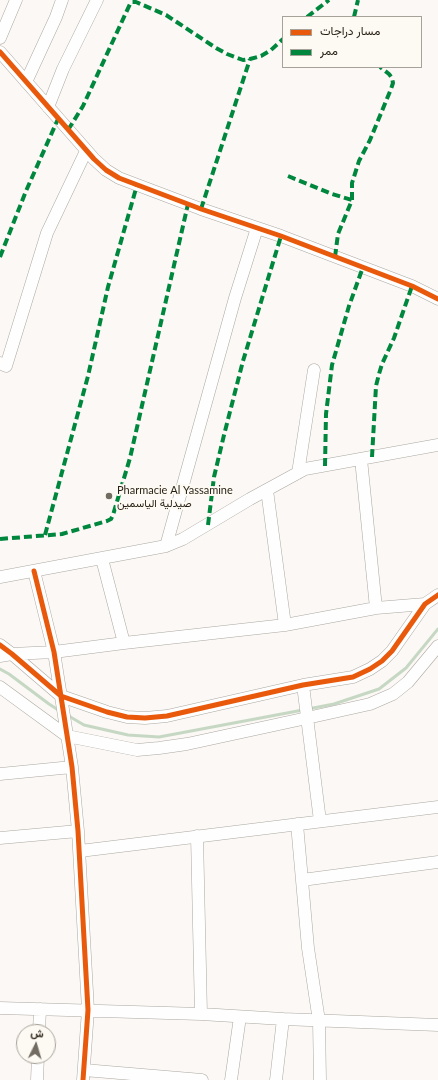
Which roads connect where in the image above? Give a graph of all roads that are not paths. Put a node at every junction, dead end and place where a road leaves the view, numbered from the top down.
1 (62, 0) edge
2 (97, 0) edge
3 (16, 1) edge
4 (0, 14) edge
5 (0, 38) edge
6 (0, 52) edge
7 (26, 82) junction
8 (48, 107) junction
9 (86, 151) junction
10 (258, 228) junction
11 (438, 298) edge
12 (0, 363) edge
13 (314, 370) dead end
14 (438, 445) edge
15 (361, 458) junction
16 (298, 473) junction
17 (267, 490) junction
18 (166, 546) junction
19 (102, 559) junction
20 (34, 571) junction
21 (0, 577) edge
22 (438, 595) edge
23 (426, 604) junction
24 (376, 608) junction
25 (285, 625) junction
26 (124, 642) junction
27 (0, 645) edge
28 (438, 646) edge
29 (54, 652) junction
30 (12, 654) junction
31 (0, 656) edge
32 (0, 687) edge
33 (303, 691) junction
34 (61, 700) junction
35 (307, 716) junction
36 (66, 732) junction
37 (72, 767) junction
38 (0, 770) edge
39 (438, 807) edge
40 (320, 821) junction
41 (297, 824) junction
42 (78, 831) junction
43 (197, 836) junction
44 (0, 838) edge
45 (80, 851) junction
46 (438, 862) edge
47 (302, 880) junction
48 (0, 1008) edge
49 (40, 1009) junction
50 (88, 1010) junction
51 (202, 1014) junction
52 (240, 1017) junction
53 (283, 1019) junction
54 (319, 1021) junction
55 (39, 1024) edge
56 (438, 1026) edge
57 (38, 1064) edge
58 (83, 1075) edge
59 (137, 1077) edge
60 (177, 1079) edge
61 (37, 1080) edge
62 (202, 1080) edge
63 (231, 1080) edge
64 (276, 1080) edge
65 (320, 1080) edge

1 - 7 street
2 - 8 street
3 - 4 street
3 - 5 street
6 - 7 street
7 - 8 street
8 - 9 street
9 - 10 street
9 - 12 street
10 - 11 street
10 - 18 street
13 - 16 street
14 - 15 street
15 - 16 street
15 - 24 street
16 - 17 street
17 - 18 street
17 - 25 street
18 - 19 street
19 - 20 street
19 - 26 street
20 - 21 street
20 - 29 street
22 - 23 street
23 - 24 street
23 - 33 street
24 - 25 street
25 - 26 street
26 - 29 street
27 - 30 street
28 - 35 street
29 - 30 street
29 - 34 street
30 - 31 street
30 - 34 street
32 - 36 street
33 - 34 street
33 - 35 street
34 - 36 street
35 - 36 street
35 - 40 street
36 - 37 street
37 - 38 street
37 - 42 street
39 - 40 street
40 - 41 street
41 - 43 street
41 - 47 street
42 - 44 street
42 - 45 street
43 - 45 street
43 - 51 street
45 - 50 street
46 - 47 street
47 - 54 street
48 - 49 street
49 - 50 street
49 - 55 street
50 - 51 street
50 - 58 street
51 - 52 street
52 - 53 street
52 - 63 street
53 - 54 street
53 - 64 street
54 - 56 street
54 - 65 street
57 - 61 street
58 - 59 street
59 - 60 street
60 - 62 street

